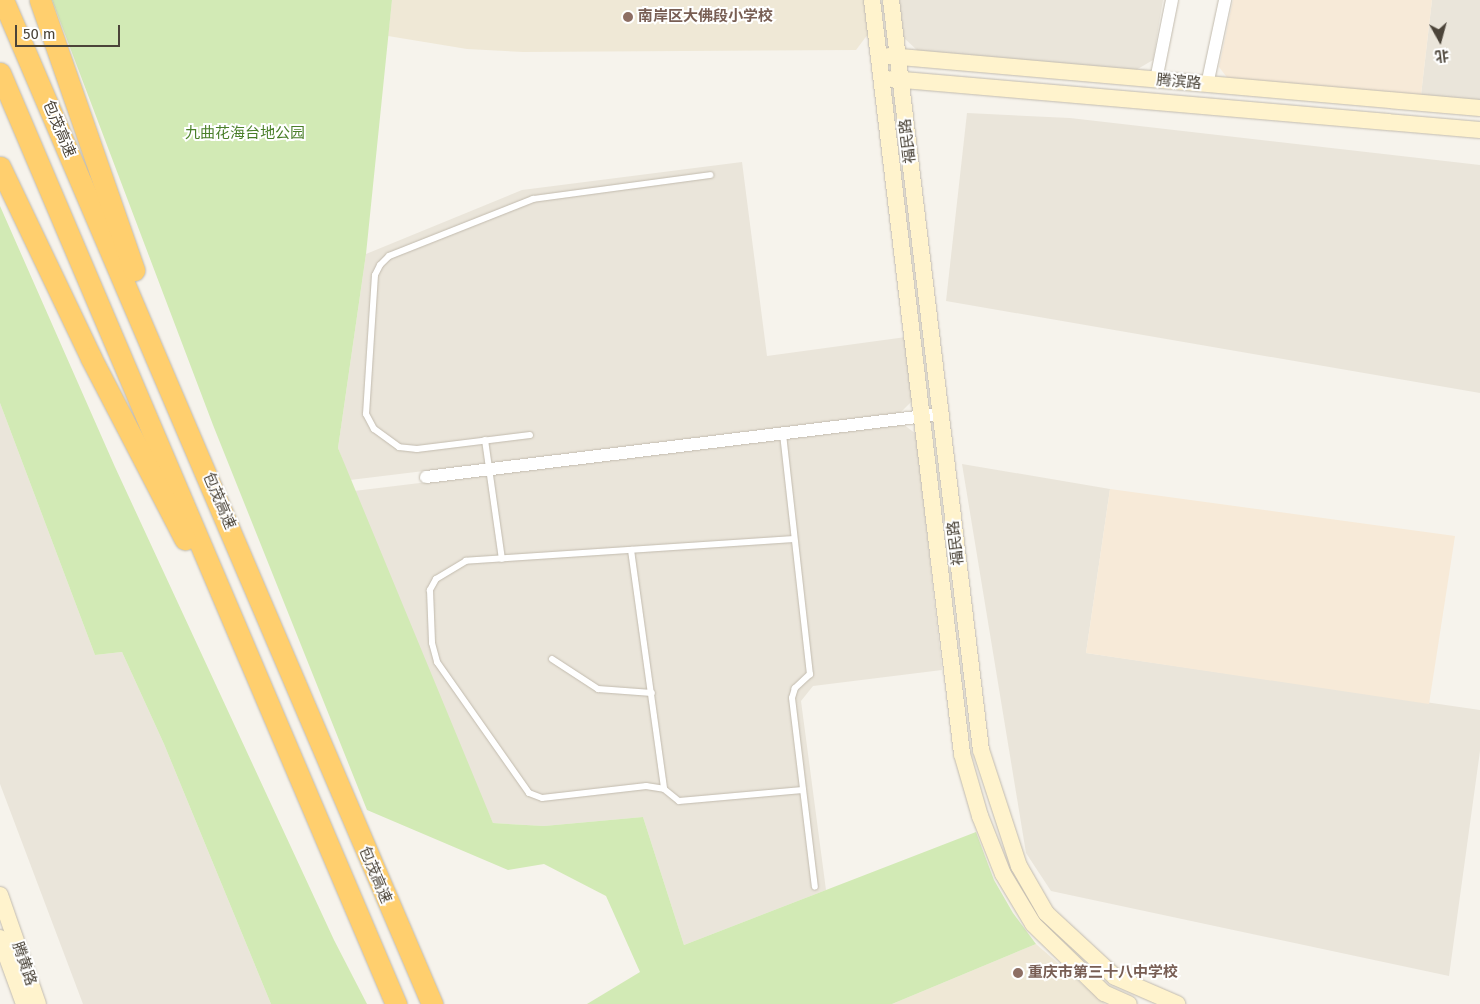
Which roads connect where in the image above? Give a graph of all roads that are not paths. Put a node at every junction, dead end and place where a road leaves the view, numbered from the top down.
1 (3, 0) edge
2 (40, 0) edge
3 (872, 0) edge
4 (891, 0) edge
5 (1172, 0) edge
6 (1224, 0) edge
7 (879, 55) junction
8 (898, 57) junction
9 (0, 73) edge
10 (882, 78) junction
11 (901, 79) junction
12 (1156, 80) junction
13 (1207, 84) junction
14 (1480, 108) edge
15 (1480, 130) edge
16 (0, 168) edge
17 (710, 175) dead end
18 (941, 414) junction
19 (922, 416) junction
20 (190, 431) junction
21 (530, 434) dead end
22 (783, 434) junction
23 (486, 440) junction
24 (490, 468) junction
25 (426, 476) dead end
26 (794, 539) junction
27 (632, 550) junction
28 (502, 559) junction
29 (552, 659) dead end
30 (255, 671) junction
31 (652, 693) junction
32 (664, 789) junction
33 (803, 790) junction
34 (815, 887) dead end
35 (0, 895) edge
36 (0, 938) edge
37 (24, 1004) edge
38 (38, 1004) edge
39 (396, 1004) edge
40 (432, 1004) edge
41 (1130, 1004) edge
42 (1177, 1004) edge

1 - 20 highway, 包茂高速
2 - 20 highway
3 - 7 main road, 福民路
4 - 8 main road, 福民路
5 - 12 street
6 - 13 street
7 - 8 main road, 腾滨路
7 - 10 main road, 福民路
8 - 11 main road, 福民路
8 - 12 main road, 腾滨路
9 - 30 highway, 包茂高速
10 - 11 main road, 腾滨路
10 - 19 main road, 福民路
11 - 15 main road, 腾滨路
11 - 18 main road, 福民路
12 - 13 main road, 腾滨路
13 - 14 main road, 腾滨路
16 - 30 highway
17 - 23 lane
18 - 19 street
18 - 42 main road, 福民路
19 - 22 street
19 - 41 main road, 福民路
20 - 40 highway, 包茂高速
21 - 23 lane
22 - 24 street
22 - 26 lane
23 - 24 lane
24 - 25 street
24 - 28 lane
26 - 27 lane
26 - 33 lane
27 - 28 lane
27 - 31 lane
28 - 32 lane
29 - 31 lane
30 - 39 highway, 包茂高速
31 - 32 lane
32 - 33 lane
33 - 34 lane
35 - 38 main road, 腾黄路
36 - 37 main road, 腾黄路

